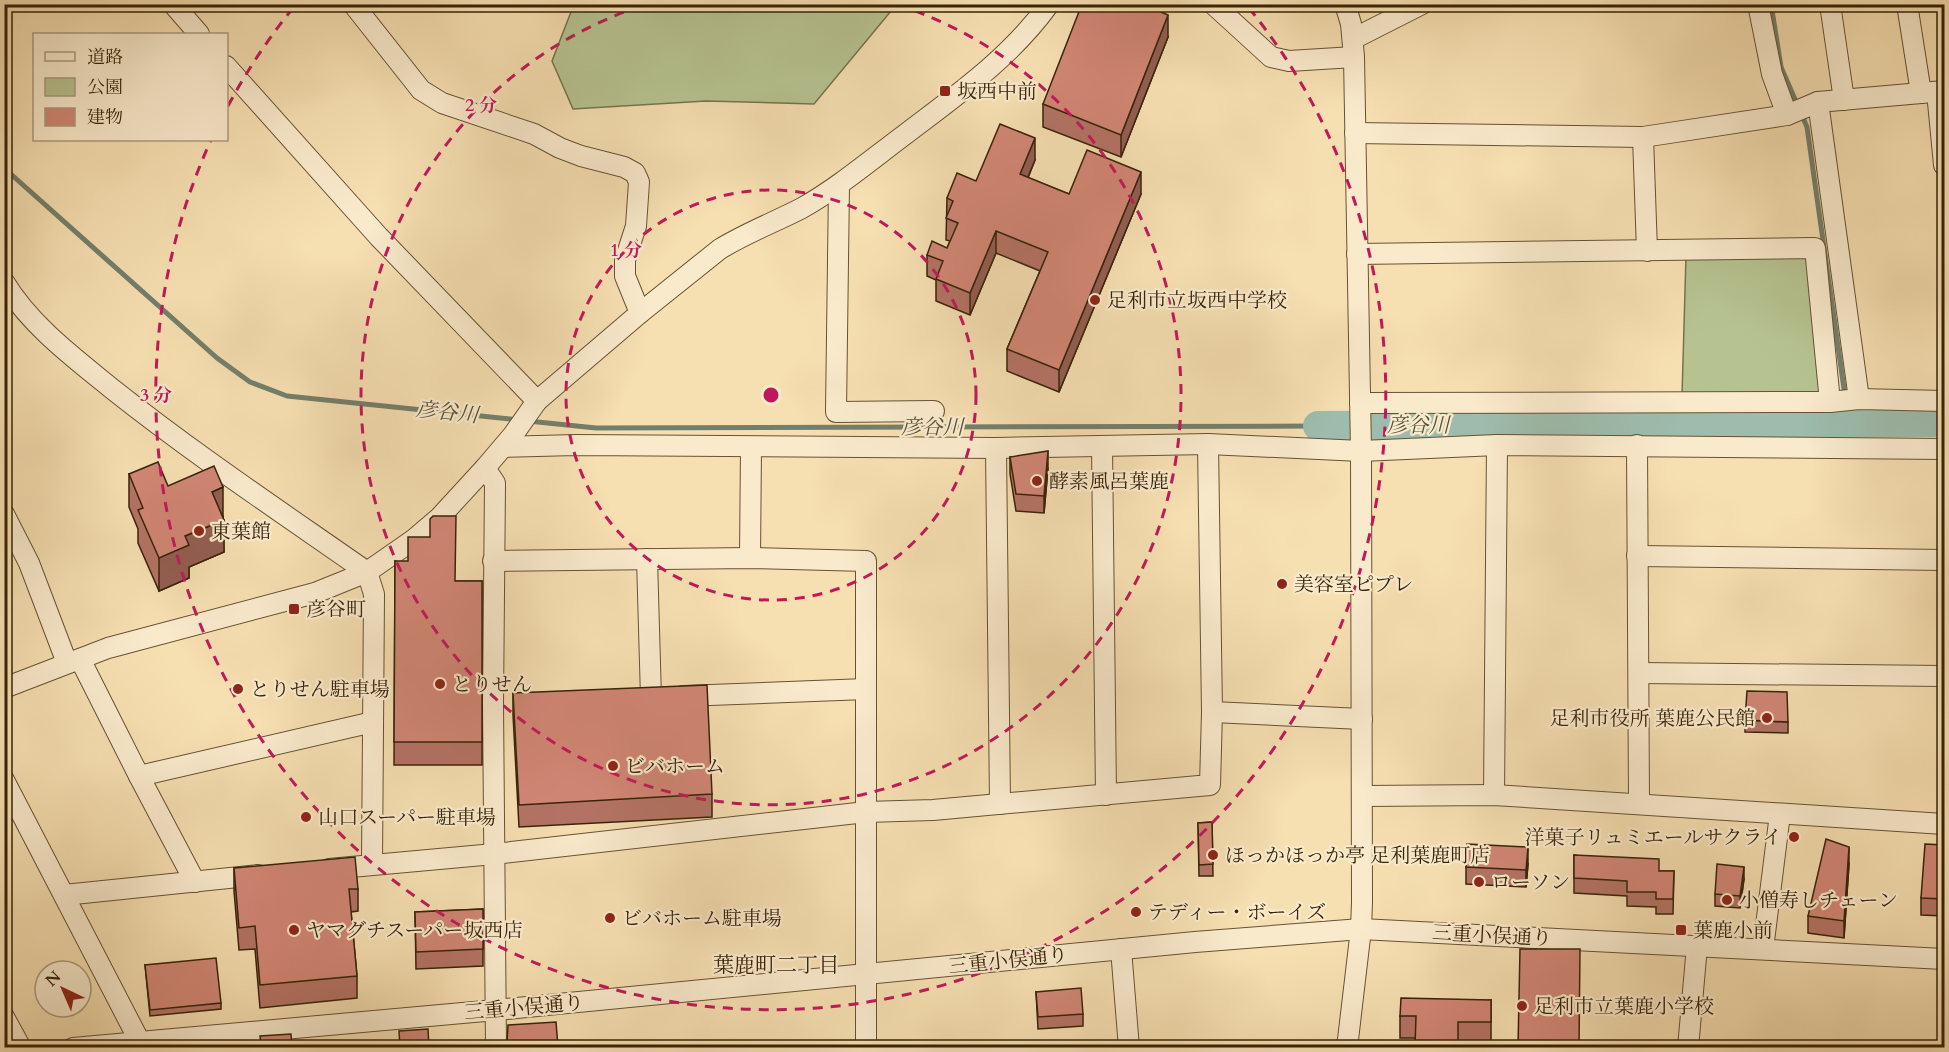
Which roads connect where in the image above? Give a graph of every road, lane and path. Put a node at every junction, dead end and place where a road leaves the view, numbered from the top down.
1 (173, 4) edge
2 (353, 4) edge
3 (1049, 4) edge
4 (1214, 4) edge
5 (1345, 4) edge
6 (1422, 4) edge
7 (1758, 4) edge
8 (1830, 4) edge
9 (1907, 4) edge
10 (198, 33) edge
11 (1353, 48) junction
12 (228, 68) edge
13 (1934, 92) edge
14 (1844, 100) junction
15 (1818, 102) junction
16 (1787, 115) junction
17 (1355, 133) junction
18 (1643, 137) junction
19 (1944, 165) edge
20 (839, 185) junction
21 (1647, 251) junction
22 (1357, 254) junction
23 (4, 282) edge
24 (640, 313) junction
25 (1859, 399) junction
26 (1944, 401) edge
27 (1830, 402) junction
28 (534, 404) junction
29 (1360, 410) junction
30 (934, 411) dead end
31 (508, 441) junction
32 (1208, 444) junction
33 (1497, 445) junction
34 (1636, 445) junction
35 (1102, 446) junction
36 (1361, 446) junction
37 (751, 447) junction
38 (996, 448) junction
39 (1944, 449) edge
40 (485, 468) junction
41 (4, 514) edge
42 (1637, 555) junction
43 (750, 558) junction
44 (647, 559) junction
45 (1944, 560) edge
46 (493, 561) junction
47 (367, 572) junction
48 (73, 661) junction
49 (1639, 674) junction
50 (1944, 676) edge
51 (4, 688) edge
52 (866, 689) junction
53 (651, 698) junction
54 (628, 699) edge
55 (516, 703) edge
56 (493, 704) junction
57 (1212, 712) junction
58 (1362, 718) junction
59 (374, 722) junction
60 (139, 776) junction
61 (4, 780) edge
62 (1106, 795) junction
63 (1494, 795) junction
64 (1362, 796) junction
65 (1639, 803) junction
66 (1000, 804) junction
67 (866, 812) junction
68 (1780, 814) junction
69 (1944, 824) edge
70 (494, 854) junction
71 (372, 864) junction
72 (313, 870) edge
73 (278, 874) edge
74 (195, 882) junction
75 (64, 895) junction
76 (1361, 929) junction
77 (1697, 946) junction
78 (1121, 949) junction
79 (1763, 949) junction
80 (1944, 958) edge
81 (867, 974) junction
82 (496, 1010) junction
83 (4, 1017) edge
84 (141, 1044) edge
85 (21, 1047) edge
86 (73, 1047) edge
87 (496, 1047) edge
88 (866, 1047) edge
89 (1122, 1047) edge
90 (1347, 1047) edge
91 (1688, 1047) edge

1 - 10 street
2 - 24 street
3 - 20 street
4 - 11 street
5 - 11 street
6 - 11 street
7 - 16 street
8 - 14 street
9 - 13 street
11 - 17 street
12 - 28 street
13 - 14 street
13 - 19 street
14 - 15 street
15 - 16 street
15 - 25 street
16 - 18 street
17 - 18 street
17 - 22 street
18 - 21 street
20 - 24 street
20 - 30 street
21 - 22 street
21 - 27 street
22 - 29 street
23 - 47 street
24 - 28 street
25 - 26 street
25 - 27 street
27 - 29 street
28 - 31 street
29 - 36 street
31 - 37 street
31 - 40 street
32 - 35 street
32 - 36 street
32 - 57 street
33 - 34 street
33 - 36 street
33 - 63 street
34 - 39 street
34 - 42 street
35 - 38 street
35 - 62 street
36 - 58 street
37 - 38 street
37 - 43 street
38 - 66 street
40 - 46 street
40 - 47 street
41 - 48 street
42 - 45 street
42 - 49 street
43 - 44 street
43 - 52 street
44 - 46 street
44 - 53 street
46 - 56 street
47 - 48 street
47 - 59 street
48 - 51 street
48 - 60 street
49 - 50 street
49 - 65 street
52 - 53 street
52 - 67 street
53 - 54 street
55 - 56 street
56 - 70 street
57 - 58 street
57 - 62 street
58 - 64 street
59 - 60 street
59 - 71 street
60 - 74 street
61 - 75 street
62 - 66 street
63 - 64 street
63 - 65 street
64 - 76 street
65 - 68 street
66 - 67 street
67 - 70 street
67 - 81 street
68 - 69 street
68 - 79 street
70 - 71 street
70 - 82 street
71 - 72 street
73 - 74 street
74 - 75 street
75 - 84 street
76 - 77 street, 三重小俣通り
76 - 78 street, 三重小俣通り
76 - 90 street
77 - 79 street, 三重小俣通り
77 - 91 street
78 - 81 street, 三重小俣通り
78 - 89 street
79 - 80 street, 三重小俣通り
81 - 82 street, 三重小俣通り
81 - 88 street
82 - 84 street, 三重小俣通り
82 - 87 street
83 - 85 street
84 - 86 street, 三重小俣通り

